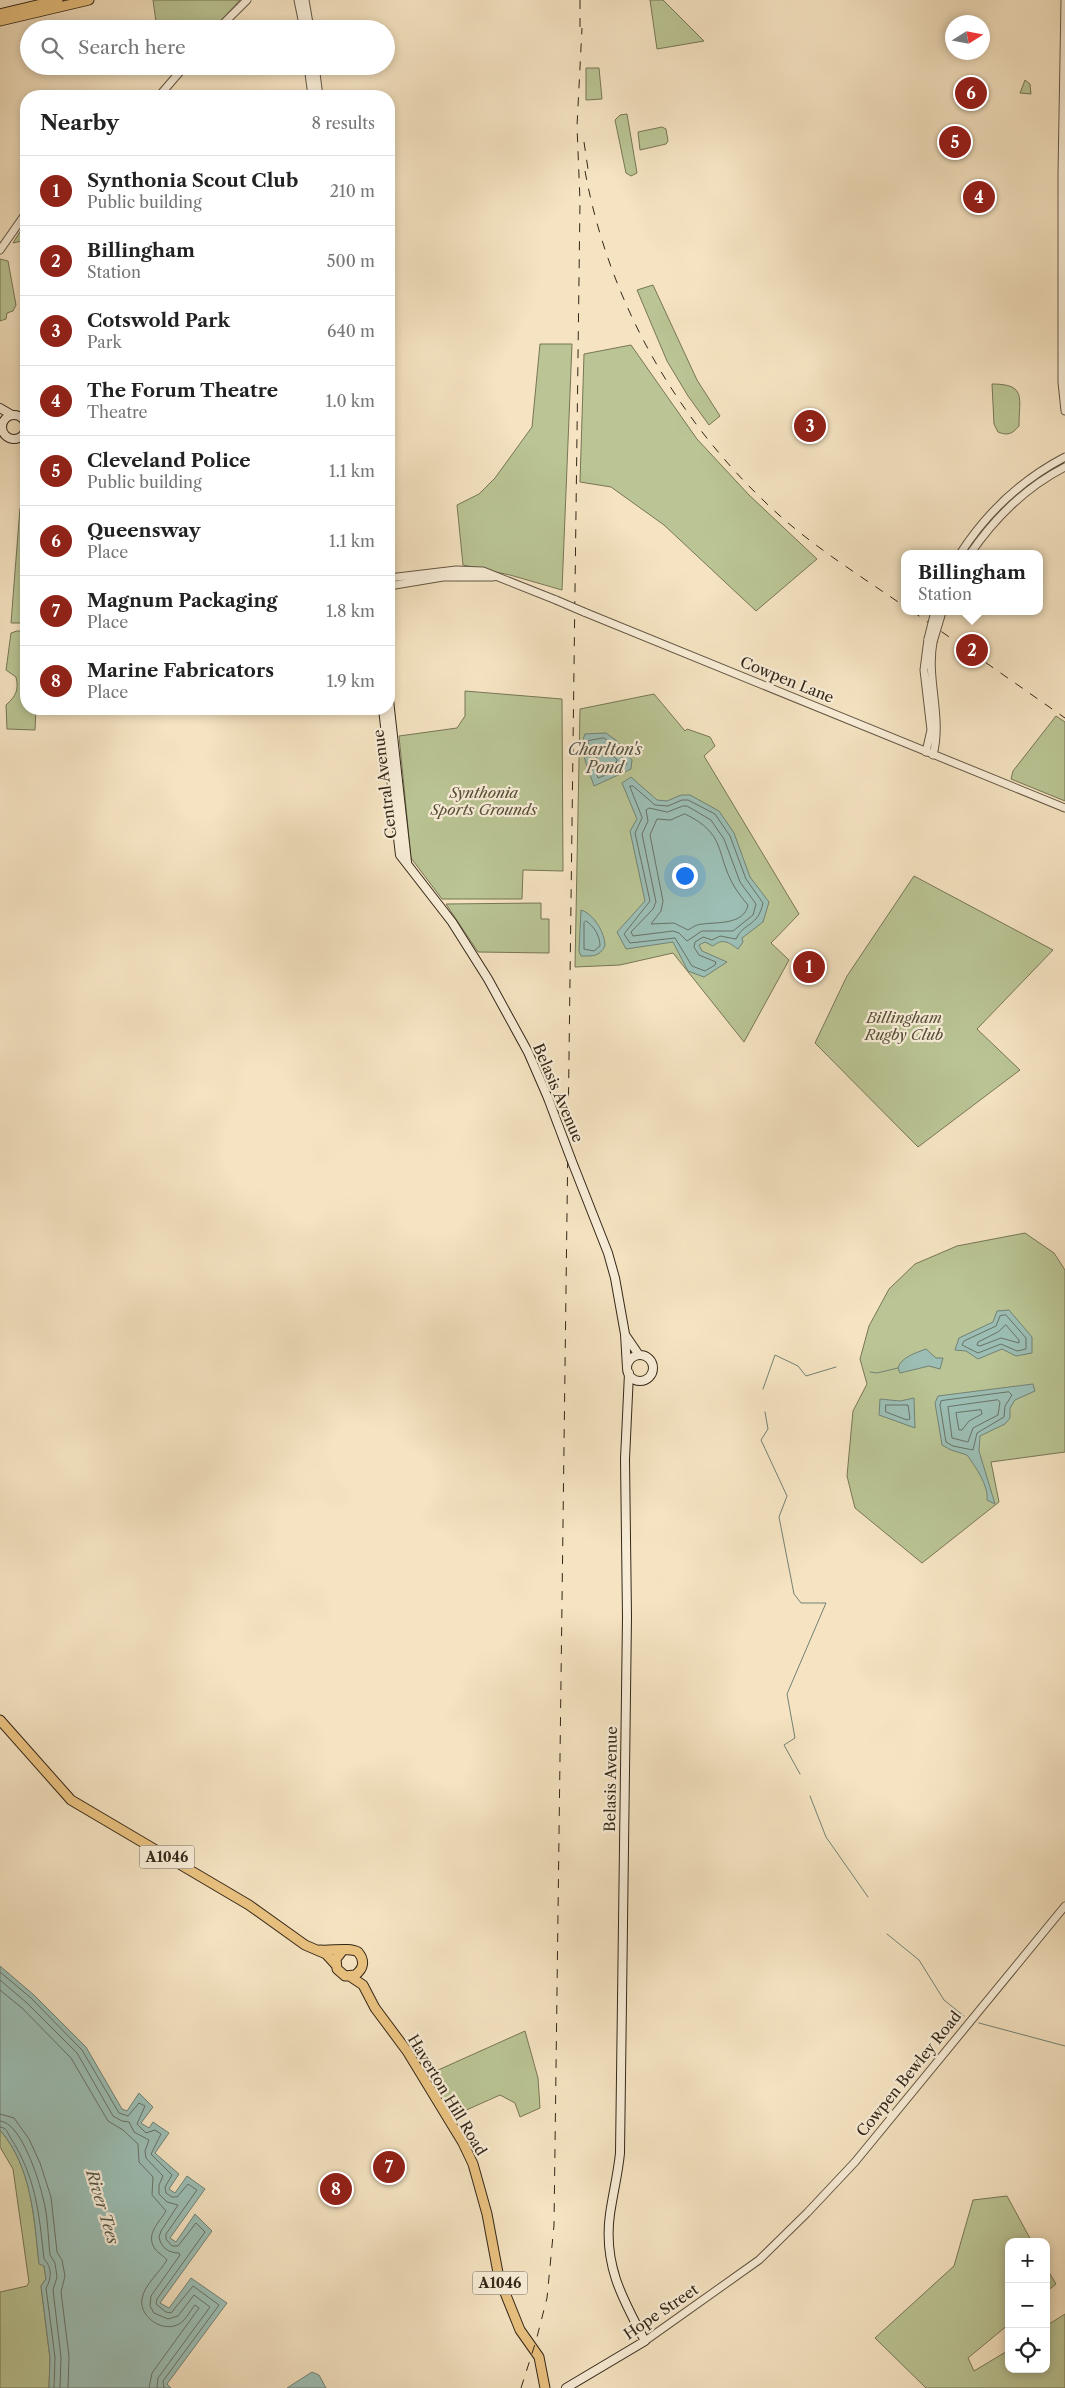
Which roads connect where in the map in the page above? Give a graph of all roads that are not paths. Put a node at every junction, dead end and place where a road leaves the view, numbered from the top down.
1 (58, 0) edge
2 (90, 0) edge
3 (247, 0) edge
4 (298, 0) edge
5 (305, 0) edge
6 (1065, 0) edge
7 (0, 14) edge
8 (227, 20) edge
9 (306, 20) joint
10 (0, 22) edge
11 (177, 75) edge
12 (309, 75) edge
13 (316, 75) edge
14 (164, 90) edge
15 (311, 90) edge
16 (318, 90) edge
17 (20, 222) edge
18 (0, 250) edge
19 (0, 408) edge
20 (1065, 411) edge
21 (12, 415) junction
22 (20, 417) edge
23 (1, 424) edge
24 (20, 436) edge
25 (1065, 457) edge
26 (1065, 467) edge
27 (983, 522) junction
28 (990, 527) junction
29 (963, 550) edge
30 (973, 550) edge
31 (442, 575) junction
32 (395, 578) edge
33 (395, 585) edge
34 (935, 615) edge
35 (941, 615) edge
36 (931, 640) junction
37 (384, 715) edge
38 (390, 715) edge
39 (930, 754) junction
40 (394, 777) junction
41 (1065, 808) edge
42 (400, 855) joint
43 (408, 864) junction
44 (625, 1334) junction
45 (639, 1355) junction
46 (628, 1371) junction
47 (643, 1380) junction
48 (627, 1405) junction
49 (0, 1720) edge
50 (1065, 1906) edge
51 (316, 1949) junction
52 (343, 1950) junction
53 (336, 1965) junction
54 (363, 1965) junction
55 (351, 1976) junction
56 (367, 1992) junction
57 (767, 2253) joint
58 (644, 2340) junction
59 (545, 2388) edge
60 (566, 2388) edge

1 - 7 main road
2 - 10 main road
3 - 8 street
4 - 9 street
5 - 9 street
6 - 20 street
11 - 14 street
12 - 15 street
13 - 16 street
17 - 18 street
19 - 21 main road
21 - 22 main road
21 - 23 main road
23 - 24 main road
25 - 27 street
26 - 28 street
27 - 28 street
27 - 29 street
28 - 30 street
31 - 32 street, Cowpen Lane
31 - 33 street, Cowpen Lane
31 - 39 street, Cowpen Lane, bridge
34 - 36 street, bridge
35 - 36 street, bridge
36 - 39 street
37 - 40 main road, Central Avenue
38 - 40 main road, Central Avenue
39 - 41 street, Cowpen Lane
40 - 42 main road, Central Avenue
40 - 43 main road, Central Avenue
42 - 43 main road, Belasis Avenue
43 - 44 main road, Belasis Avenue, bridge
44 - 45 main road, Belasis Avenue
44 - 46 main road, Belasis Avenue
45 - 46 main road
45 - 47 main road
46 - 47 main road
46 - 48 main road, Belasis Avenue
47 - 48 main road, Belasis Avenue
48 - 58 main road, Belasis Avenue
49 - 51 main road, Haverton Hill Road / A1046
50 - 57 street, Cowpen Bewley Road
51 - 52 main road, Haverton Hill Road / A1046
51 - 53 main road, Haverton Hill Road / A1046
52 - 53 main road
52 - 54 main road, Haverton Hill Road / A1046
53 - 55 main road, Haverton Hill Road / A1046
54 - 55 main road
54 - 56 main road, Haverton Hill Road / A1046
55 - 56 main road, Haverton Hill Road / A1046
56 - 59 main road, Haverton Hill Road / A1046
57 - 58 street, Hope Street
58 - 60 main road, Hope Street

